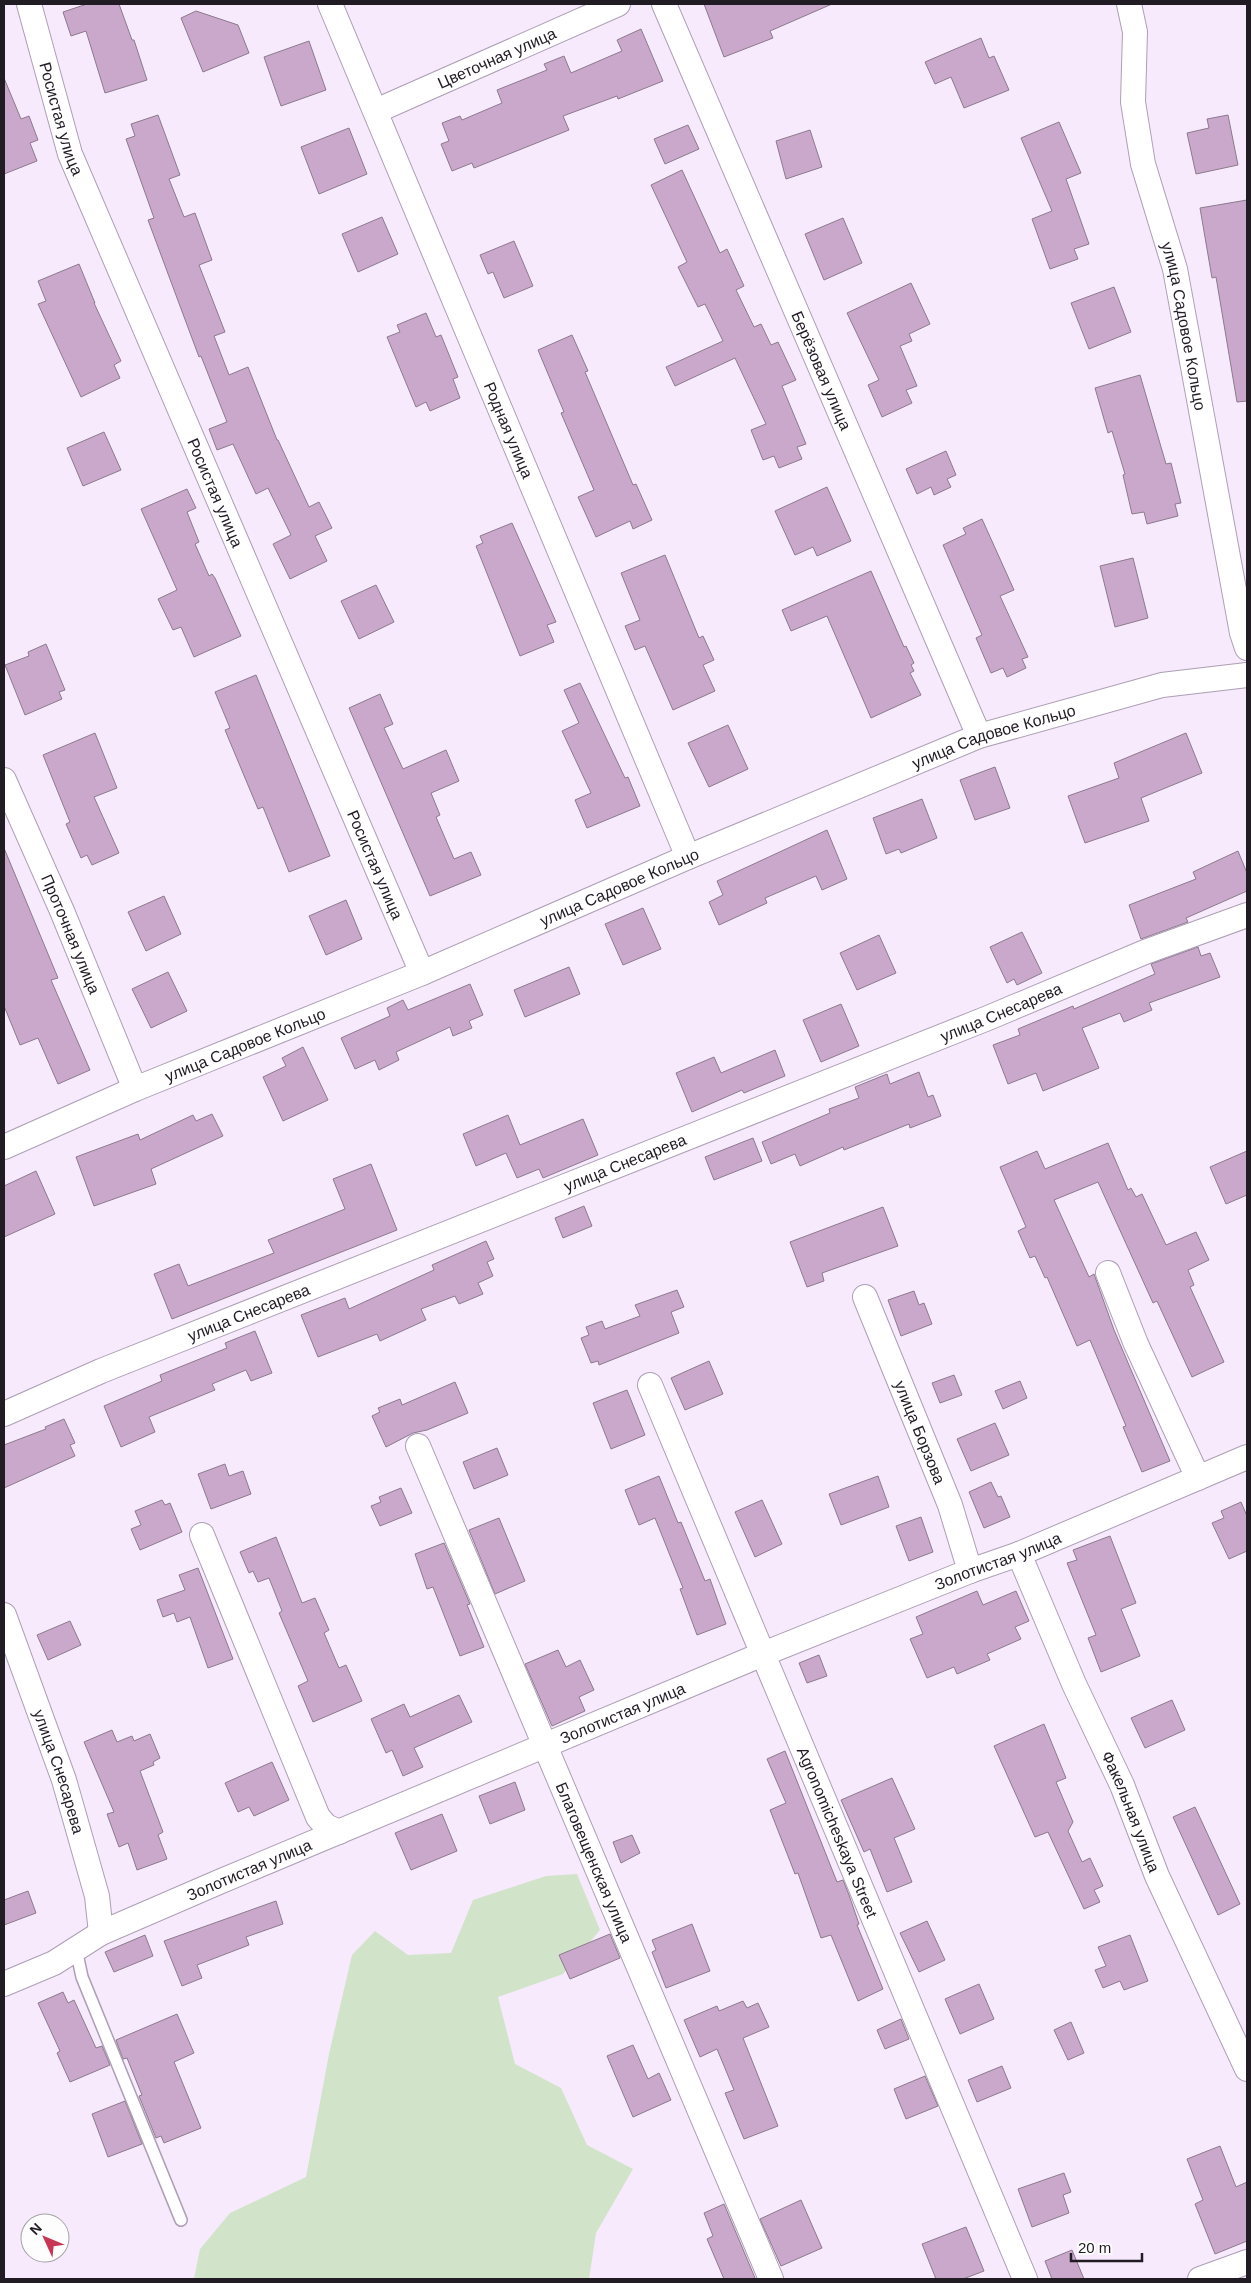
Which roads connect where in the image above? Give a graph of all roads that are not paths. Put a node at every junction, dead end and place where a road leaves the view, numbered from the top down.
1 (29, 4) edge
2 (330, 4) edge
3 (618, 4) edge
4 (664, 4) edge
5 (1129, 4) edge
6 (376, 111) junction
7 (1247, 648) edge
8 (1247, 675) edge
9 (979, 736) junction
10 (4, 780) edge
11 (688, 856) junction
12 (1247, 915) edge
13 (422, 973) junction
14 (135, 1089) junction
15 (4, 1147) edge
16 (1108, 1273) dead end
17 (865, 1297) dead end
18 (650, 1385) dead end
19 (4, 1414) edge
20 (418, 1446) dead end
21 (1246, 1461) edge
22 (1198, 1478) junction
23 (202, 1534) dead end
24 (1019, 1554) junction
25 (970, 1571) junction
26 (4, 1615) edge
27 (763, 1654) junction
28 (544, 1746) junction
29 (339, 1832) junction
30 (101, 1933) junction
31 (76, 1949) junction
32 (4, 1984) edge
33 (1247, 2069) edge
34 (181, 2220) dead end
35 (1247, 2262) edge
36 (771, 2279) edge
37 (1026, 2279) edge
38 (1200, 2279) edge

1 - 13 street, Росистая улица
2 - 6 street, Родная улица
3 - 6 street, Цветочная улица
4 - 9 street, Берёзовая улица
5 - 7 street, улица Садовое Кольцо
6 - 11 street, Родная улица
8 - 9 street, улица Садовое Кольцо
9 - 11 street, улица Садовое Кольцо
10 - 14 street, Проточная улица
11 - 13 street, улица Садовое Кольцо
12 - 19 street, улица Снесарева
13 - 14 street, улица Садовое Кольцо
14 - 15 street, улица Садовое Кольцо
16 - 22 street
17 - 25 street, улица Борзова
18 - 27 street, Agronomicheskaya Street
20 - 28 street, Благовещенская улица
21 - 22 street, Золотистая улица
22 - 24 street, Золотистая улица
23 - 29 street
24 - 25 street, Золотистая улица
24 - 33 street, Факельная улица
25 - 27 street, Золотистая улица
26 - 30 street, улица Снесарева
27 - 28 street, Золотистая улица
27 - 37 street, Agronomicheskaya Street
28 - 29 street, Золотистая улица
28 - 36 street, Благовещенская улица
29 - 30 street, Золотистая улица
30 - 31 street, Золотистая улица
31 - 32 street, Золотистая улица
31 - 34 lane
35 - 38 street

